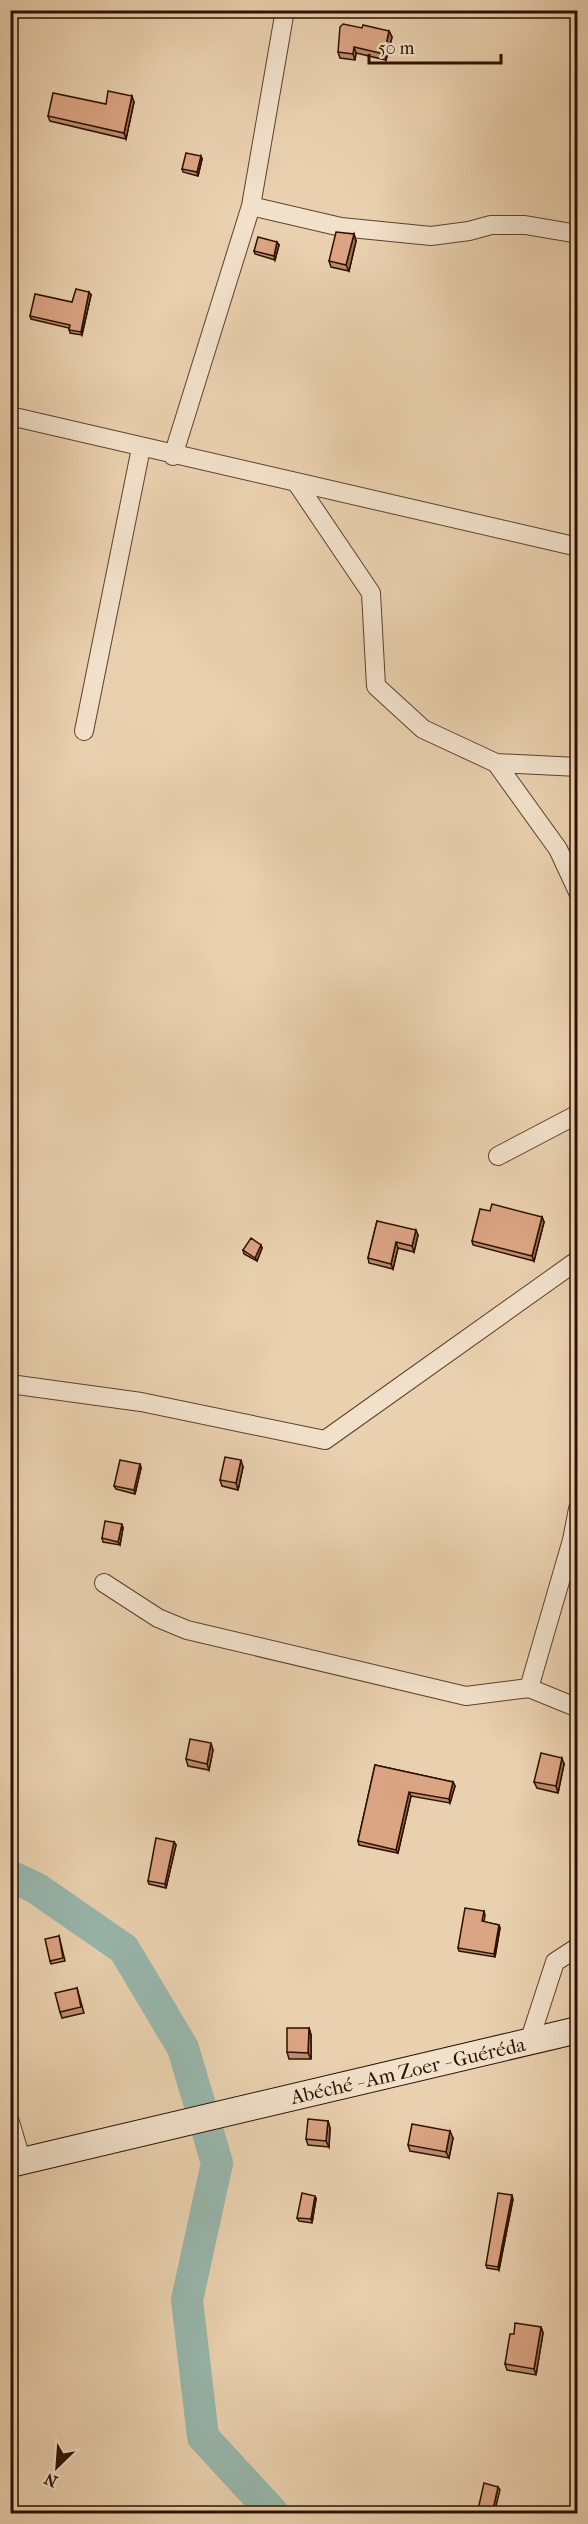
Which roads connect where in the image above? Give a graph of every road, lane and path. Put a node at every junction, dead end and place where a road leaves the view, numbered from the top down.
1 (285, 10) edge
2 (251, 206) junction
3 (578, 234) edge
4 (10, 416) edge
5 (141, 448) junction
6 (173, 456) junction
7 (298, 484) junction
8 (578, 547) edge
9 (84, 731) dead end
10 (496, 764) junction
11 (578, 767) edge
12 (578, 892) edge
13 (578, 1114) edge
14 (498, 1156) dead end
15 (578, 1260) edge
16 (10, 1384) edge
17 (578, 1509) edge
18 (104, 1583) dead end
19 (529, 1688) junction
20 (578, 1708) edge
21 (578, 1947) edge
22 (578, 2030) edge
23 (529, 2042) junction
24 (10, 2122) edge
25 (16, 2163) edge

1 - 2 street
2 - 3 street
2 - 6 street
4 - 5 street
5 - 6 street
5 - 9 street
6 - 7 street
7 - 8 street
7 - 10 street
10 - 11 street
10 - 12 street
13 - 14 street
15 - 16 street
17 - 19 street
18 - 19 street
19 - 20 street
21 - 23 street
22 - 23 main road, Abéché - Am Zoer - Guéréda
23 - 25 main road, Abéché - Am Zoer - Guéréda
24 - 25 street

